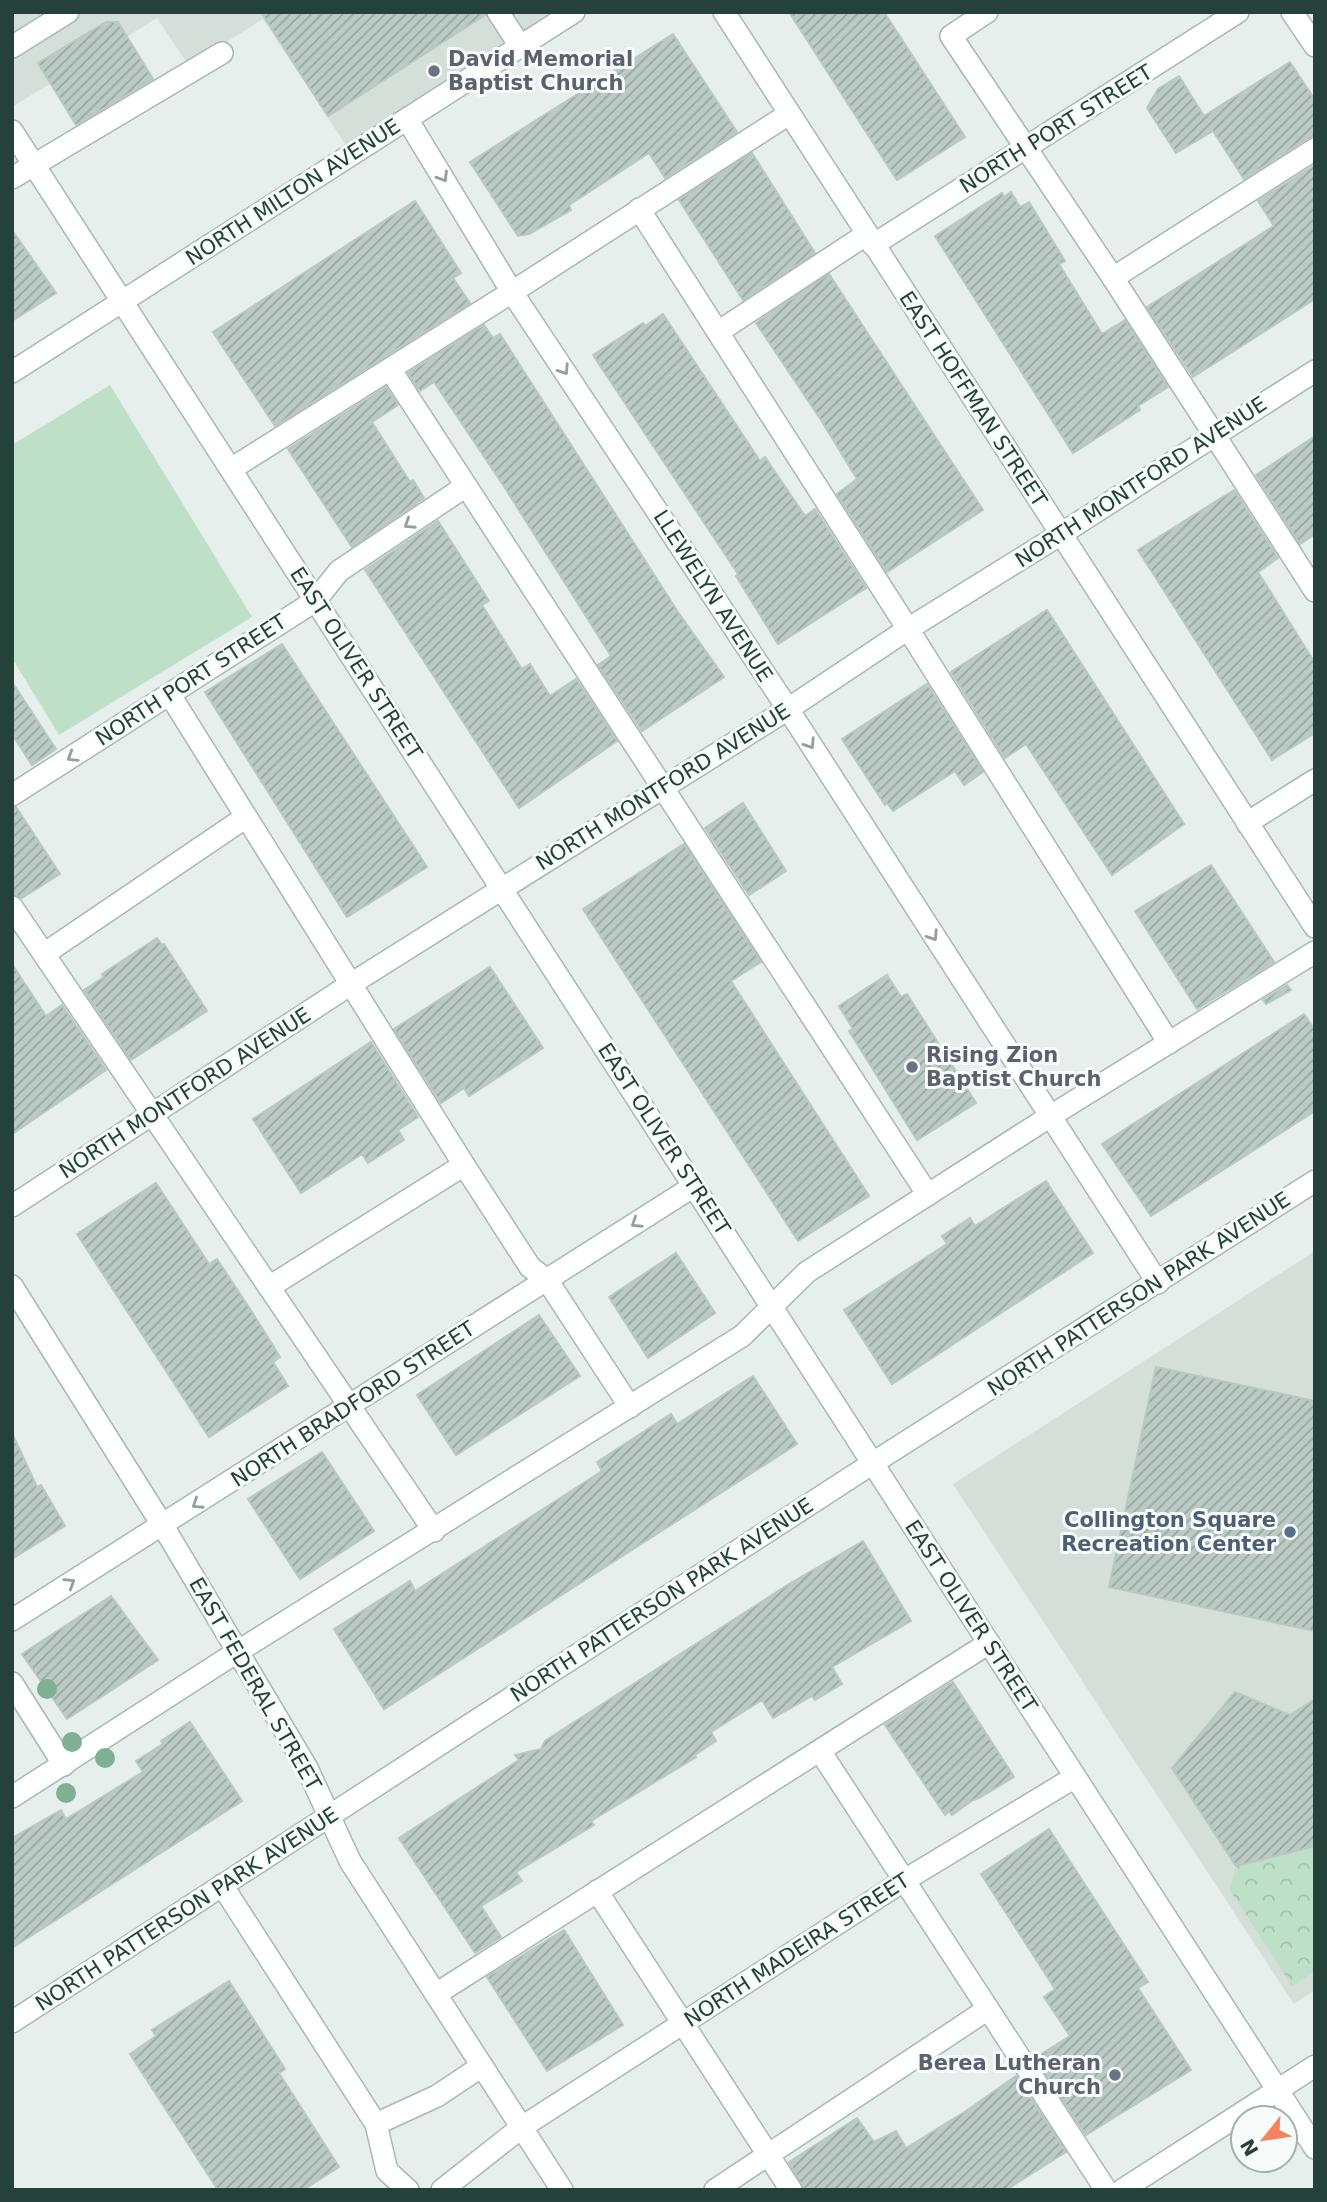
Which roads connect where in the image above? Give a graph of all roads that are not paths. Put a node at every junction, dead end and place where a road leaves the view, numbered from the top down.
1 (68, 12) edge
2 (498, 12) edge
3 (573, 12) edge
4 (724, 12) edge
5 (987, 12) edge
6 (1238, 12) edge
7 (1292, 12) edge
8 (520, 46) junction
9 (1315, 46) edge
10 (12, 47) edge
11 (222, 53) dead end
12 (789, 114) junction
13 (407, 119) junction
14 (12, 131) edge
15 (1026, 148) junction
16 (1315, 149) edge
17 (34, 164) junction
18 (12, 178) edge
19 (639, 209) junction
20 (870, 239) junction
21 (1113, 278) junction
22 (512, 292) junction
23 (123, 301) junction
24 (718, 332) junction
25 (390, 369) junction
26 (1315, 371) edge
27 (12, 372) edge
28 (1214, 436) junction
29 (231, 468) junction
30 (466, 486) junction
31 (1060, 534) junction
32 (1315, 591) edge
33 (315, 601) junction
34 (908, 629) junction
35 (170, 695) junction
36 (788, 709) junction
37 (1315, 780) edge
38 (662, 787) junction
39 (12, 795) edge
40 (246, 817) junction
41 (1247, 823) junction
42 (502, 888) junction
43 (12, 907) edge
44 (1315, 927) edge
45 (1315, 952) edge
46 (44, 954) junction
47 (351, 984) junction
48 (1169, 1043) junction
49 (152, 1114) junction
50 (1049, 1117) junction
51 (464, 1165) junction
52 (1315, 1181) edge
53 (694, 1186) junction
54 (928, 1195) junction
55 (12, 1206) edge
56 (547, 1280) junction
57 (1158, 1283) junction
58 (12, 1286) edge
59 (269, 1287) junction
60 (772, 1306) junction
61 (349, 1406) junction
62 (630, 1407) junction
63 (873, 1464) junction
64 (163, 1526) junction
65 (434, 1531) junction
66 (12, 1619) edge
67 (989, 1643) junction
68 (237, 1652) junction
69 (12, 1684) edge
70 (820, 1751) junction
71 (64, 1765) junction
72 (1075, 1777) junction
73 (12, 1797) edge
74 (330, 1815) junction
75 (905, 1880) junction
76 (222, 1885) junction
77 (597, 1891) junction
78 (436, 1994) junction
79 (988, 2009) junction
80 (12, 2022) edge
81 (684, 2022) junction
82 (482, 2066) junction
83 (1315, 2066) edge
84 (1277, 2090) junction
85 (376, 2124) junction
86 (522, 2127) junction
87 (1315, 2148) edge
88 (768, 2155) junction
89 (408, 2190) edge
90 (442, 2190) edge
91 (562, 2190) edge
92 (715, 2190) edge
93 (791, 2190) edge
94 (1106, 2190) edge
95 (1122, 2190) edge

1 - 10 street
2 - 8 street
3 - 8 street, NORTH MILTON AVENUE
4 - 12 street, EAST HOFFMAN STREET
5 - 15 street
6 - 15 street, NORTH PORT STREET
7 - 9 street
8 - 13 street, NORTH MILTON AVENUE
11 - 17 street
12 - 19 street
12 - 20 street, EAST HOFFMAN STREET
13 -> 22 street, LLEWELYN AVENUE
13 - 23 street, NORTH MILTON AVENUE
14 - 17 street, EAST OLIVER STREET
15 - 20 street, NORTH PORT STREET
15 - 21 street
16 - 21 street
17 - 18 street
17 - 23 street, EAST OLIVER STREET
19 - 22 street
19 - 24 street
20 - 24 street, NORTH PORT STREET
20 - 31 street, EAST HOFFMAN STREET
21 - 28 street
22 - 25 street
22 -> 36 street, LLEWELYN AVENUE
23 - 27 street, NORTH MILTON AVENUE
23 - 29 street, EAST OLIVER STREET
24 - 34 street
25 - 29 street
25 - 30 street
26 - 28 street, NORTH MONTFORD AVENUE
28 - 31 street, NORTH MONTFORD AVENUE
28 - 32 street
29 - 33 street, EAST OLIVER STREET
30 -> 33 street, NORTH PORT STREET
30 - 38 street
31 - 34 street, NORTH MONTFORD AVENUE
31 - 41 street, EAST HOFFMAN STREET
33 - 35 street, NORTH PORT STREET
33 - 42 street, EAST OLIVER STREET
34 - 36 street, NORTH MONTFORD AVENUE
34 - 48 street
35 -> 39 street, NORTH PORT STREET
35 - 40 street
36 - 38 street, NORTH MONTFORD AVENUE
36 -> 50 street, LLEWELYN AVENUE
37 - 41 street
38 - 42 street, NORTH MONTFORD AVENUE
38 - 54 street
40 - 46 street
40 - 47 street
41 - 44 street, EAST HOFFMAN STREET
42 - 47 street, NORTH MONTFORD AVENUE
42 - 53 street, EAST OLIVER STREET
43 - 46 street
45 - 48 street
46 - 49 street
47 - 49 street, NORTH MONTFORD AVENUE
47 - 51 street
48 - 50 street
49 - 55 street, NORTH MONTFORD AVENUE
49 - 59 street
50 - 54 street
50 - 57 street, LLEWELYN AVENUE
51 - 56 street
51 - 59 street
52 - 57 street, NORTH PATTERSON PARK AVENUE
53 -> 56 street, NORTH BRADFORD STREET
53 - 60 street, EAST OLIVER STREET
54 - 60 street
56 - 61 street, NORTH BRADFORD STREET
56 - 62 street
57 - 63 street, NORTH PATTERSON PARK AVENUE
58 - 64 street, EAST FEDERAL STREET
59 - 61 street
60 - 62 street
60 - 63 street, EAST OLIVER STREET
61 -> 64 street, NORTH BRADFORD STREET
61 - 65 street
62 - 65 street
63 - 67 street, EAST OLIVER STREET
63 - 74 street, NORTH PATTERSON PARK AVENUE
66 -> 64 street, NORTH BRADFORD STREET
64 - 68 street, EAST FEDERAL STREET
65 - 68 street
67 - 70 street
67 - 72 street, EAST OLIVER STREET
68 - 71 street
68 - 74 street, EAST FEDERAL STREET
69 - 71 street
70 - 75 street
70 - 77 street
71 - 73 street
72 - 75 street, NORTH MADEIRA STREET
72 - 84 street, EAST OLIVER STREET
74 - 76 street, NORTH PATTERSON PARK AVENUE
74 - 78 street, EAST FEDERAL STREET
75 - 79 street
75 - 81 street, NORTH MADEIRA STREET
76 - 80 street, NORTH PATTERSON PARK AVENUE
76 - 85 street
77 - 78 street
77 - 81 street
78 - 82 street, EAST FEDERAL STREET
79 - 88 street
79 - 94 street
81 - 86 street, NORTH MADEIRA STREET
81 - 88 street
82 - 85 street
82 - 86 street, EAST FEDERAL STREET
83 - 84 street
84 - 87 street, EAST OLIVER STREET
84 - 95 street
85 - 89 street
86 - 90 street, NORTH MADEIRA STREET
86 - 91 street, EAST FEDERAL STREET
88 - 92 street
88 - 93 street

